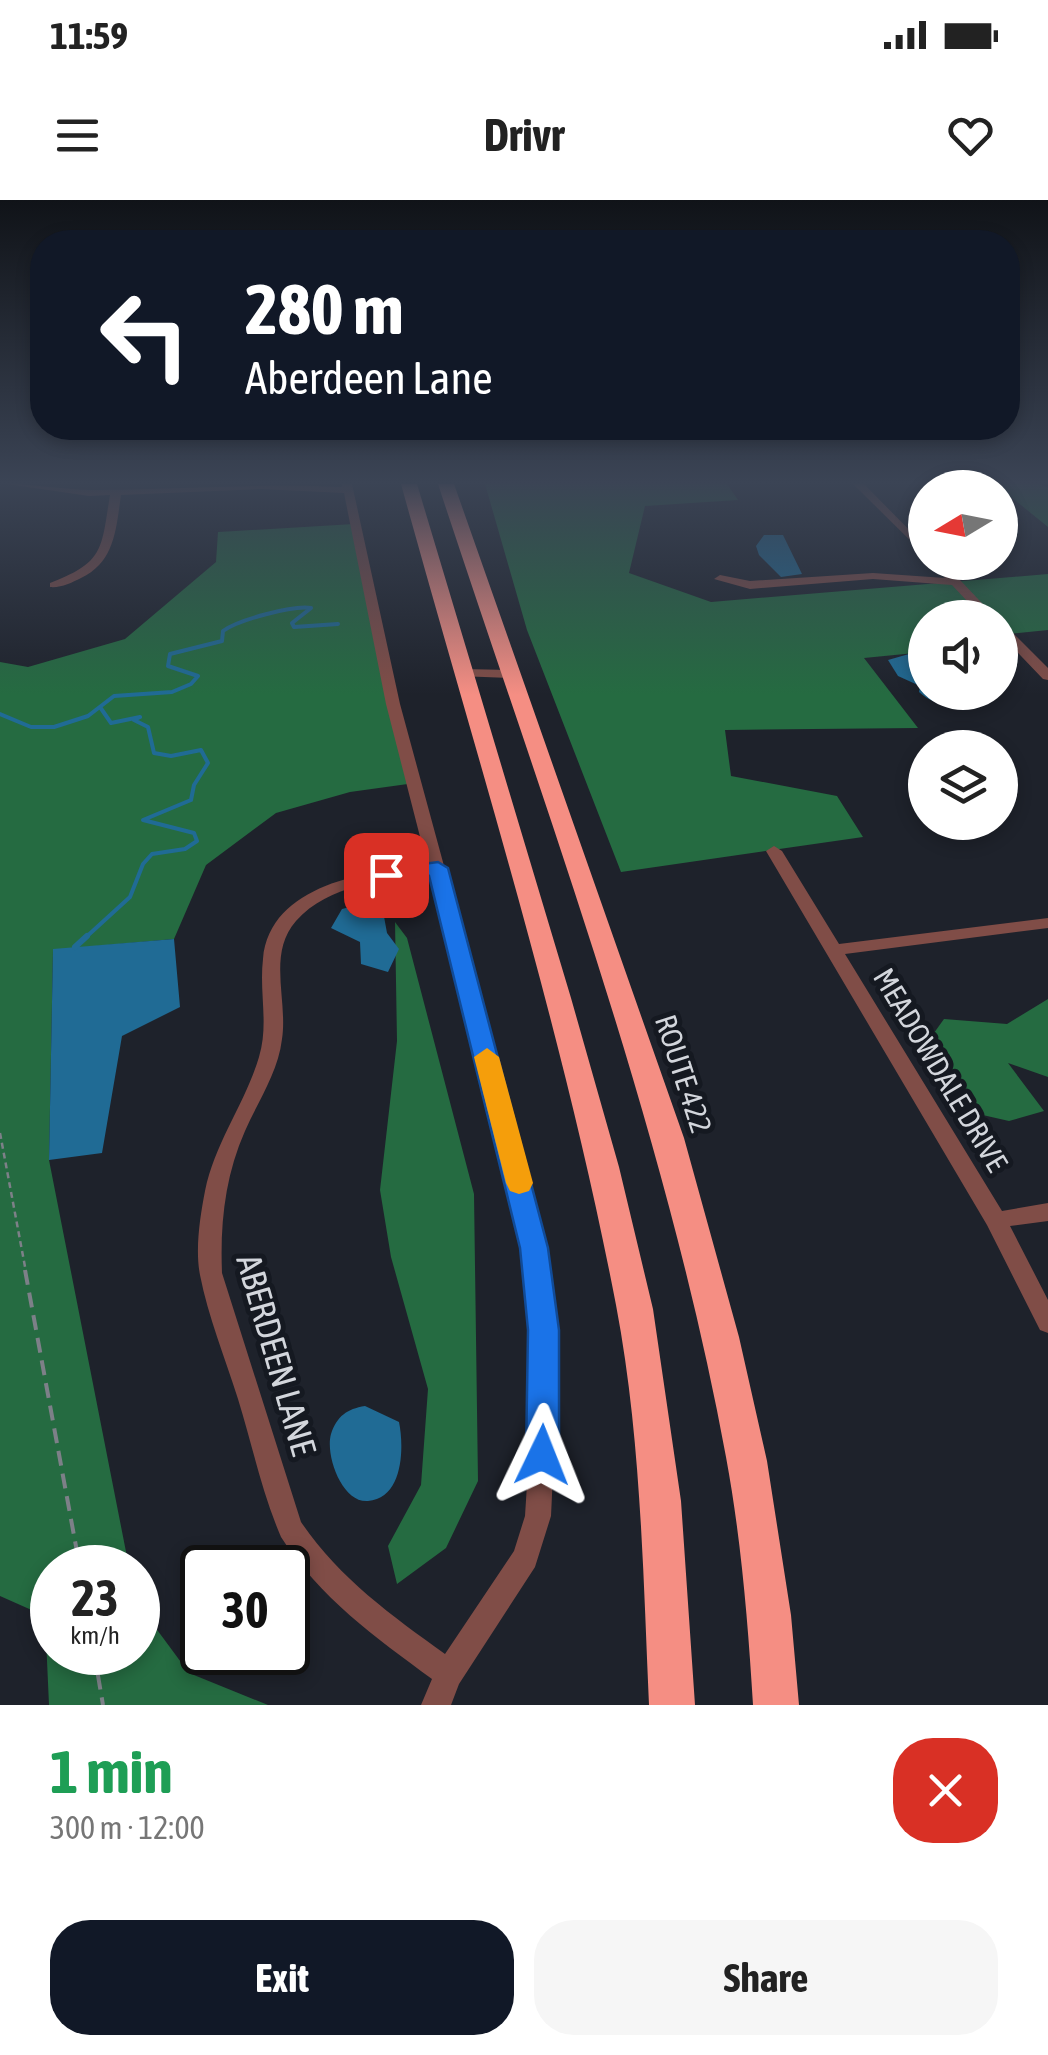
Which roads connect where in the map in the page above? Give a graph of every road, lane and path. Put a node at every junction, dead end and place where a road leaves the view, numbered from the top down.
1 (104, 554) edge
2 (361, 554) edge
3 (429, 554) edge
4 (470, 554) edge
5 (720, 578) dead end
6 (955, 582) joint
7 (54, 584) dead end
8 (972, 600) edge
9 (1018, 646) edge
10 (462, 672) junction
11 (511, 674) junction
12 (1048, 676) edge
13 (774, 851) dead end
14 (438, 868) junction
15 (1048, 923) edge
16 (832, 950) junction
17 (0, 1132) edge
18 (1048, 1212) edge
19 (996, 1220) junction
20 (1048, 1323) edge
21 (76, 1545) edge
22 (448, 1674) junction
23 (97, 1675) edge
24 (102, 1705) edge
25 (436, 1705) edge
26 (672, 1705) edge
27 (776, 1705) edge

1 - 7 street
2 - 14 street
3 - 10 highway
4 - 11 highway, ROUTE 422
5 - 6 street
6 - 8 street
9 - 12 street
10 - 11 street
10 - 26 highway
11 - 27 highway, ROUTE 422
13 - 16 street, MEADOWDALE DRIVE
14 - 22 street
14 - 22 street, ABERDEEN LANE
15 - 16 street
16 - 19 street, MEADOWDALE DRIVE
17 - 21 path
18 - 19 street
19 - 20 street, MEADOWDALE DRIVE
22 - 25 street
23 - 24 path

